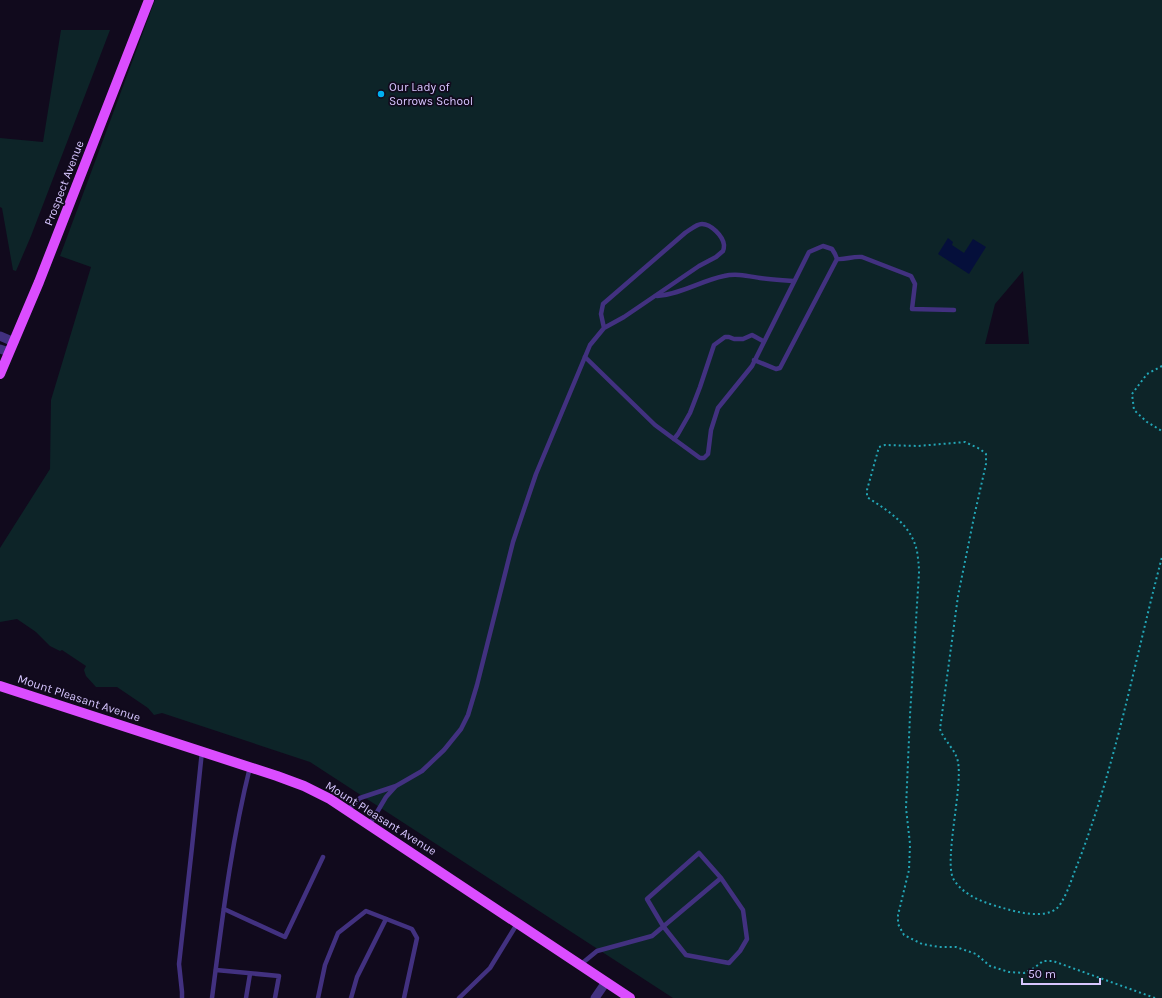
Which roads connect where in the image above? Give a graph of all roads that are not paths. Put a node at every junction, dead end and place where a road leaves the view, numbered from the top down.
1 (149, 0) edge
2 (837, 259) junction
3 (794, 281) junction
4 (655, 296) junction
5 (954, 310) dead end
6 (604, 328) junction
7 (0, 336) edge
8 (763, 341) junction
9 (14, 342) junction
10 (5, 351) edge
11 (585, 356) junction
12 (754, 360) junction
13 (0, 374) edge
14 (674, 439) junction
15 (0, 686) edge
16 (202, 752) junction
17 (250, 767) junction
18 (396, 786) junction
19 (348, 810) junction
20 (370, 824) junction
21 (323, 857) dead end
22 (721, 878) junction
23 (224, 909) junction
24 (386, 919) junction
25 (518, 922) junction
26 (663, 926) junction
27 (580, 965) junction
28 (216, 970) junction
29 (250, 974) junction
30 (606, 982) junction
31 (182, 998) edge
32 (212, 998) edge
33 (246, 998) edge
34 (274, 998) edge
35 (318, 998) edge
36 (352, 998) edge
37 (404, 998) edge
38 (459, 998) edge
39 (595, 998) edge
40 (630, 998) edge

1 - 9 main road, Prospect Avenue
2 - 3 lane
2 - 5 lane
2 - 12 lane
3 - 4 lane
3 - 8 lane
4 - 6 lane
4 - 6 lane
6 - 11 lane
7 - 9 street
8 - 12 lane
8 - 14 lane
9 - 10 main road, Prospect Avenue
10 - 13 main road, Prospect Avenue
11 - 14 lane
11 - 18 lane
12 - 14 lane
15 - 16 main road, Mount Pleasant Avenue
16 - 17 main road, Mount Pleasant Avenue
16 - 31 lane
17 - 19 main road, Mount Pleasant Avenue
17 - 23 lane
18 - 19 lane
18 - 20 lane
19 - 20 main road, Mount Pleasant Avenue
20 - 25 main road, Mount Pleasant Avenue
21 - 23 lane
22 - 26 lane
22 - 26 lane
22 - 26 lane
23 - 28 lane
24 - 35 lane
24 - 36 lane
24 - 37 lane
25 - 27 main road, Mount Pleasant Avenue
25 - 38 lane
26 - 27 lane
27 - 30 main road, Mount Pleasant Avenue
28 - 29 lane
28 - 32 lane
29 - 33 lane
29 - 34 lane
30 - 39 street
30 - 40 main road, Mount Pleasant Avenue

